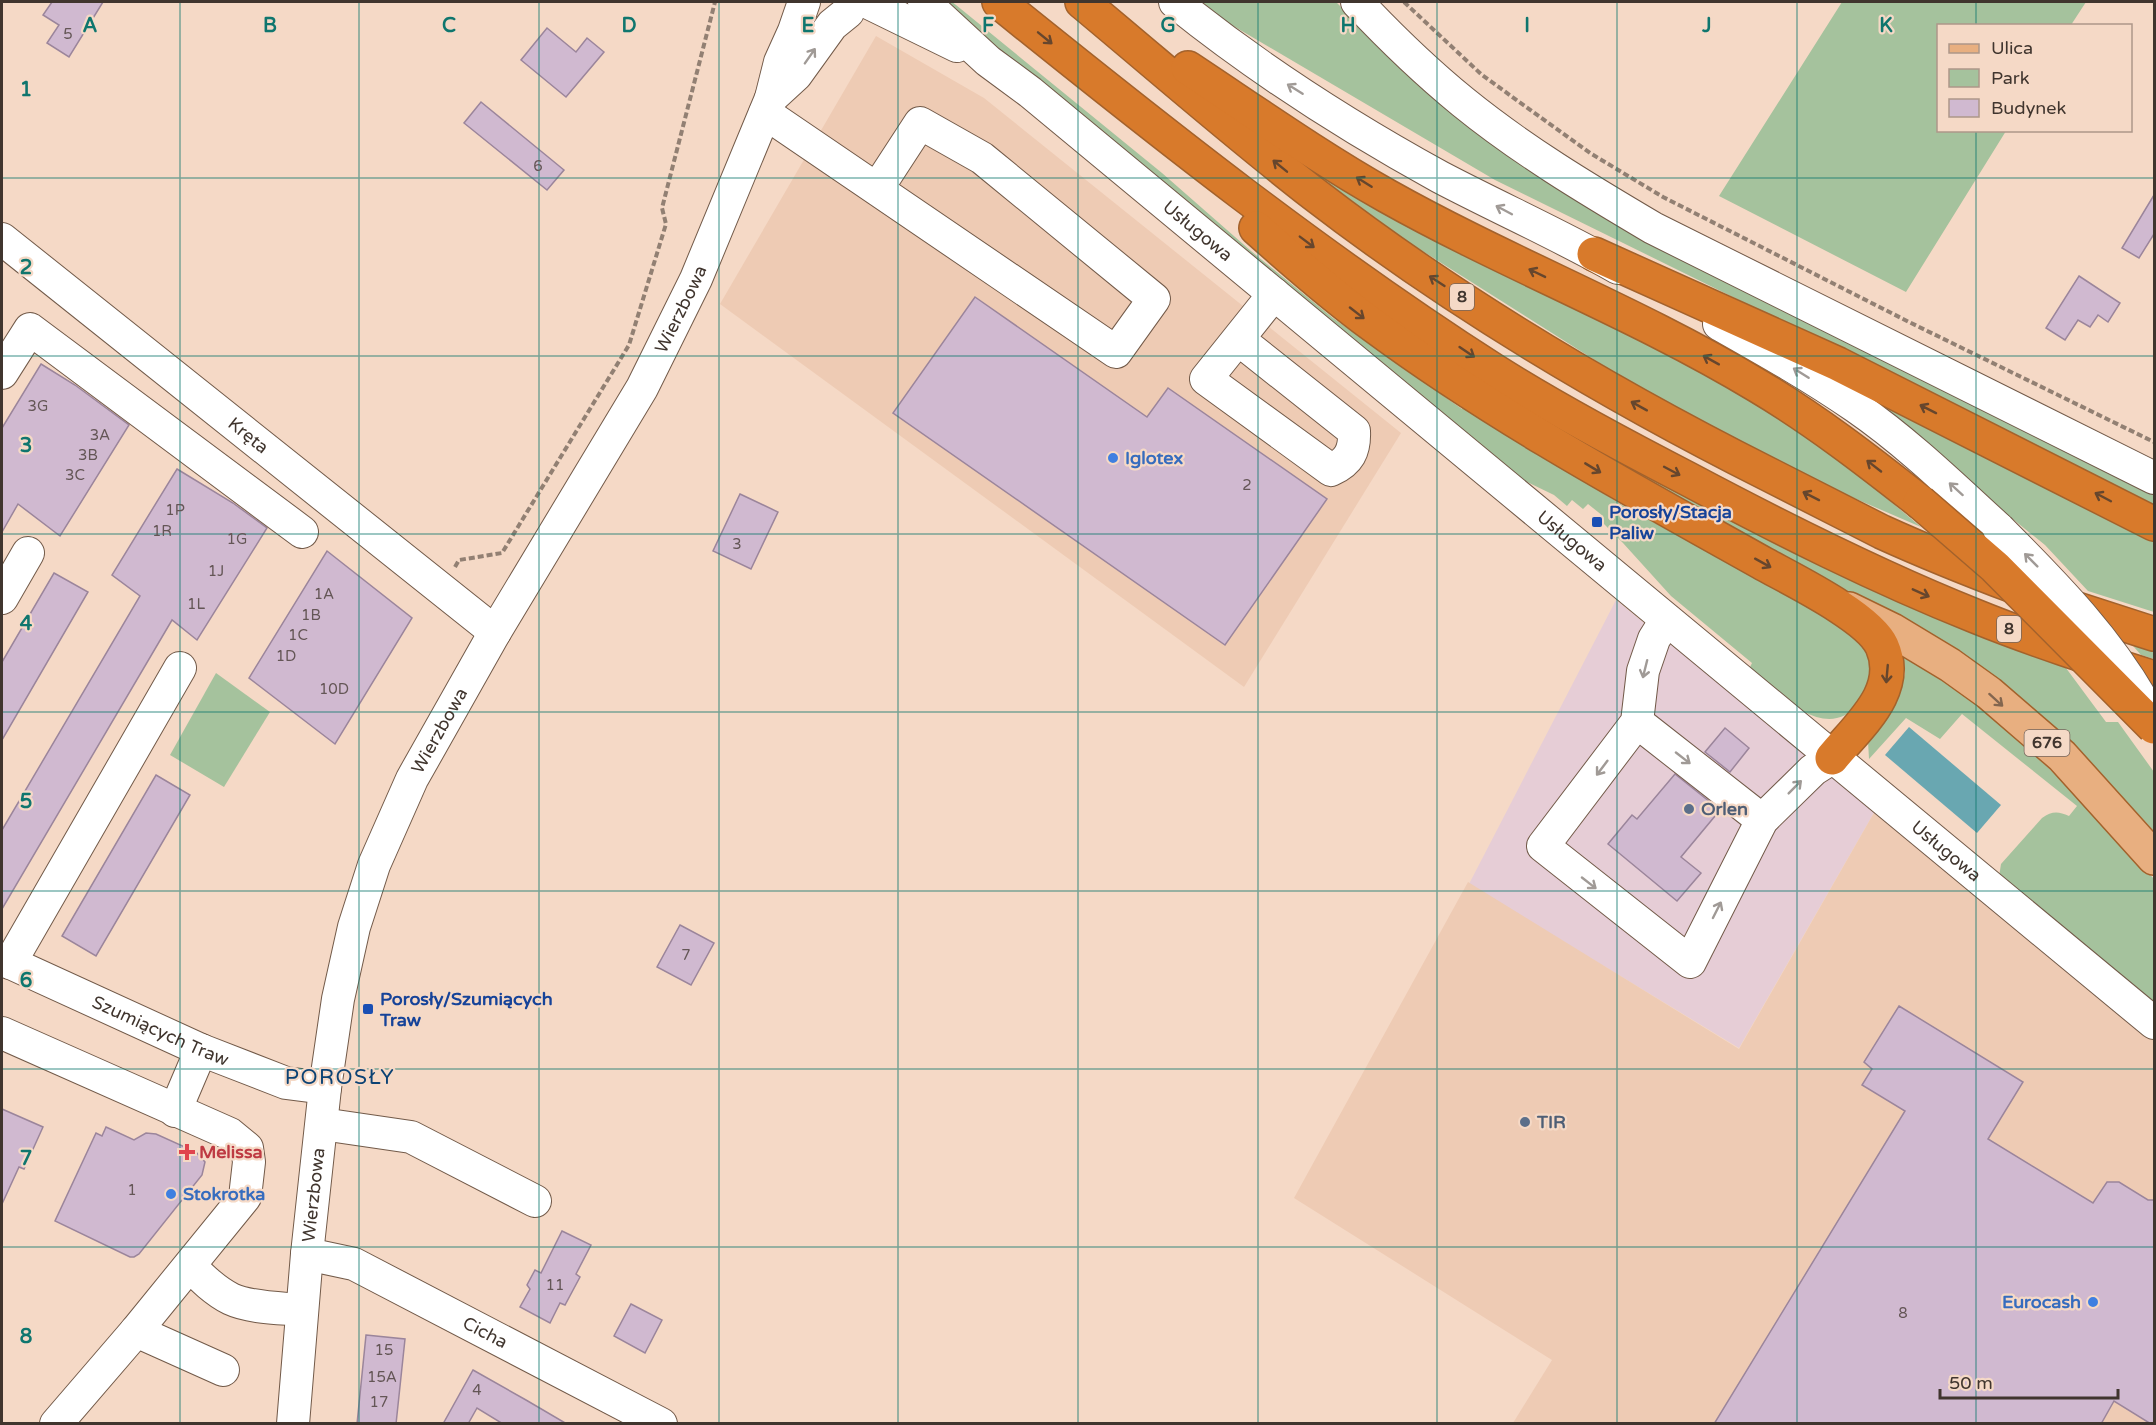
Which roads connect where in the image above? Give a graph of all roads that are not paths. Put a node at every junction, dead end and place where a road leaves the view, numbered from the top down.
1 (804, 2) edge
2 (817, 2) edge
3 (924, 2) edge
4 (999, 2) edge
5 (1082, 2) edge
6 (1087, 2) edge
7 (1175, 2) edge
8 (1357, 2) edge
9 (864, 6) edge
10 (988, 61) junction
11 (768, 106) junction
12 (1143, 118) junction
13 (877, 189) junction
14 (2, 239) edge
15 (1594, 255) junction
16 (1274, 294) junction
17 (1238, 339) junction
18 (2, 373) edge
19 (268, 450) junction
20 (2154, 478) edge
21 (242, 486) junction
22 (2154, 524) edge
23 (302, 532) dead end
24 (28, 553) dead end
25 (2, 598) edge
26 (1828, 600) junction
27 (1666, 620) junction
28 (495, 632) junction
29 (2154, 634) edge
30 (180, 668) dead end
31 (2154, 678) edge
32 (1637, 722) junction
33 (2154, 725) edge
34 (1832, 758) junction
35 (1762, 820) junction
36 (2154, 858) edge
37 (6, 961) edge
38 (2154, 1023) edge
39 (2, 1033) edge
40 (201, 1050) junction
41 (325, 1088) junction
42 (176, 1111) junction
43 (322, 1124) junction
44 (535, 1201) dead end
45 (308, 1254) junction
46 (190, 1266) junction
47 (302, 1310) junction
48 (136, 1331) junction
49 (224, 1370) dead end
50 (56, 1424) edge
51 (293, 1424) edge
52 (661, 1424) edge

1 - 11 street, Wierzbowa
2 - 9 street
3 - 10 street
4 -> 12 highway, 8
29 -> 5 highway, 8
33 -> 6 highway, bridge
15 -> 7 street
8 - 20 street
9 - 10 street
11 -> 9 street, Wierzbowa
10 - 16 street, Usługowa
11 - 13 street
11 - 28 street, Wierzbowa
12 -> 26 highway
12 -> 31 highway, 8
13 - 13 street
14 - 19 street, Kręta
22 -> 15 highway
33 -> 15 street, bridge
16 - 17 street
16 - 27 street, Usługowa
17 - 17 street
18 - 21 street
19 - 21 street
19 - 28 street, Kręta
21 - 23 street
24 - 25 street
26 -> 34 highway
26 -> 36 main road, 676
27 -> 32 street
27 - 34 street, Usługowa
28 - 41 street, Wierzbowa
30 - 37 street
32 -> 35 street
32 -> 35 street
35 -> 34 street
34 - 38 street, Usługowa
37 - 40 street, Szumiących Traw
39 - 42 street
40 - 41 street, Szumiących Traw
40 - 42 street
41 - 43 street, Wierzbowa
42 - 46 street
43 - 44 street
43 - 45 street, Wierzbowa
45 - 47 street, Wierzbowa
45 - 52 street, Cicha
46 - 47 street
46 - 48 street
47 - 51 street, Wierzbowa
48 - 49 street
48 - 50 street

